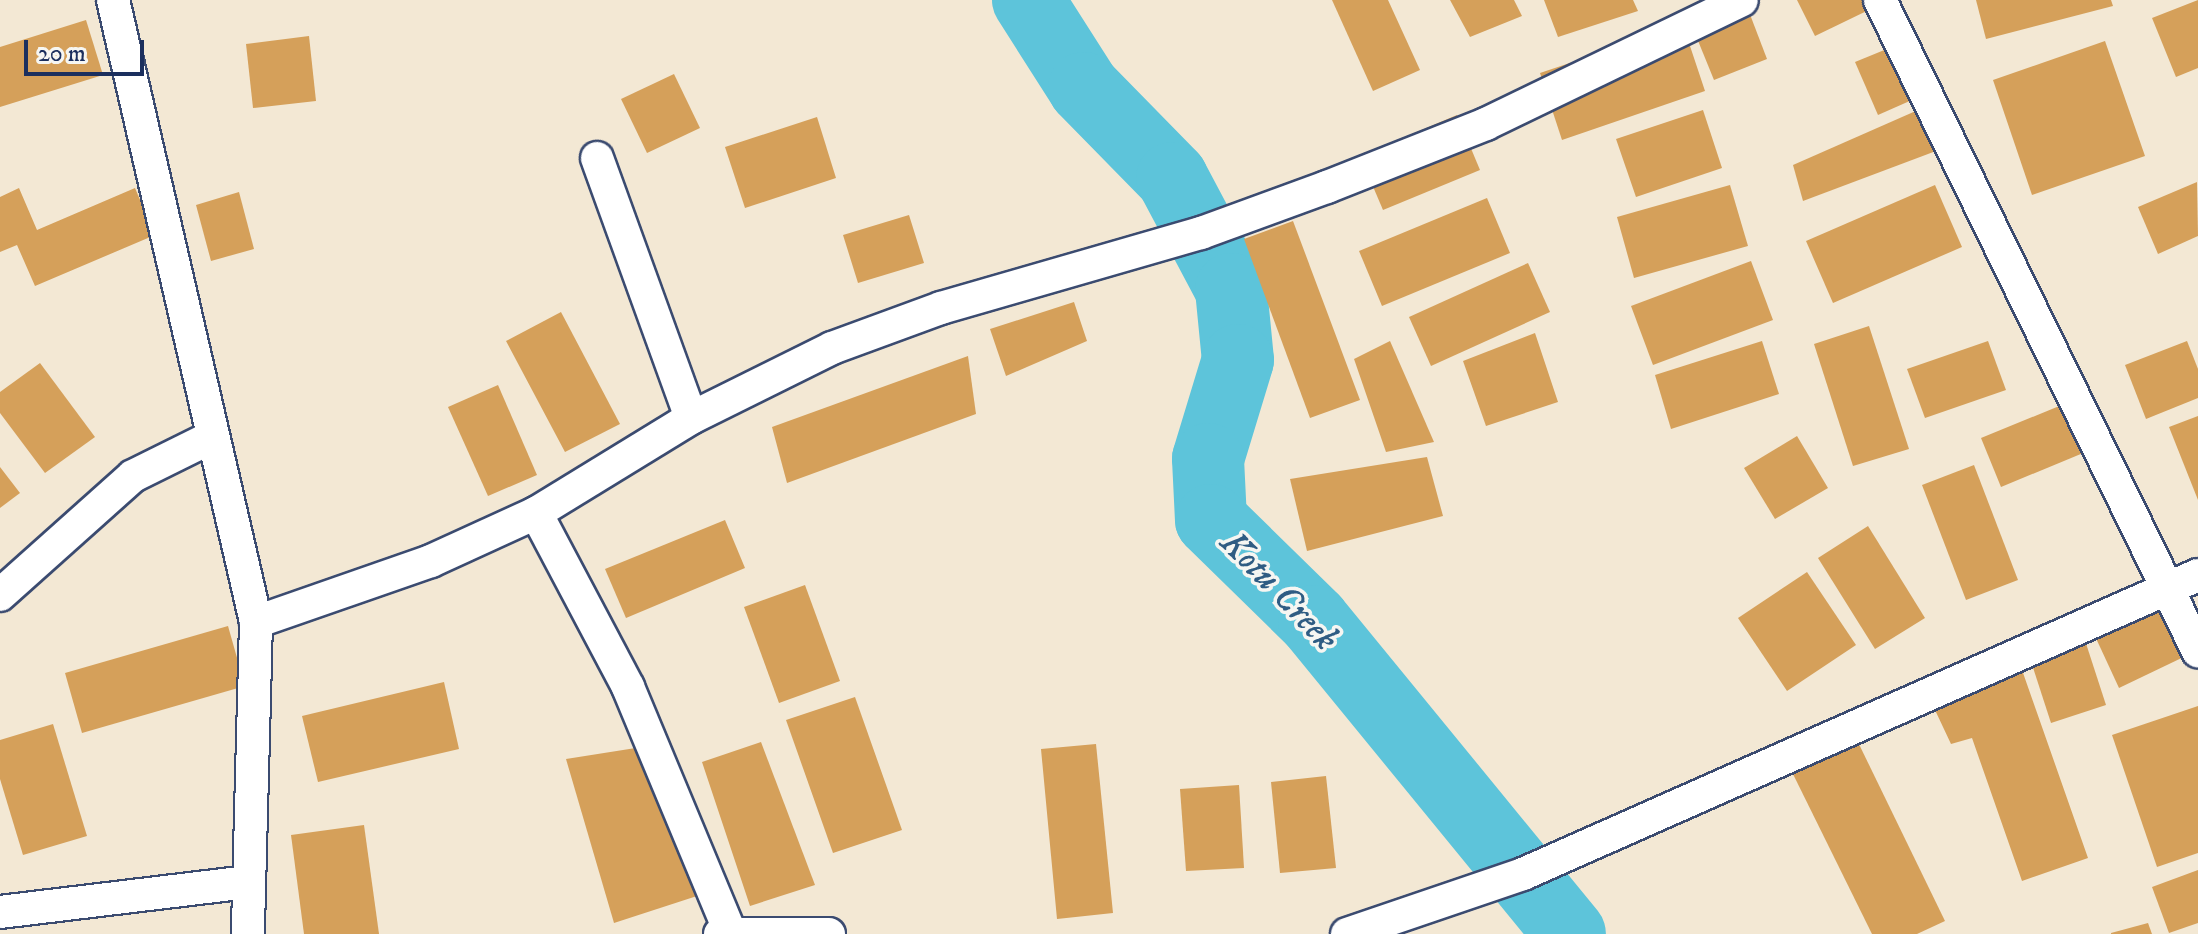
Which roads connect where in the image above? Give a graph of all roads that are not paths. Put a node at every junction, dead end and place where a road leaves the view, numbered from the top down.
1 (113, 0) edge
2 (1742, 0) edge
3 (1880, 0) edge
4 (597, 158) dead end
5 (691, 418) junction
6 (212, 437) junction
7 (536, 513) junction
8 (2184, 581) edge
9 (0, 595) edge
10 (256, 622) junction
11 (2198, 651) edge
12 (248, 882) junction
13 (0, 912) edge
14 (725, 933) edge
15 (809, 933) edge
16 (248, 934) edge
17 (1347, 934) edge

1 - 6 street
2 - 5 street
3 - 8 street
4 - 5 street
5 - 7 street
6 - 9 street
6 - 10 street
7 - 10 street
7 - 14 street
8 - 11 street
8 - 17 street
10 - 12 street
12 - 13 street
12 - 16 street
14 - 15 street

